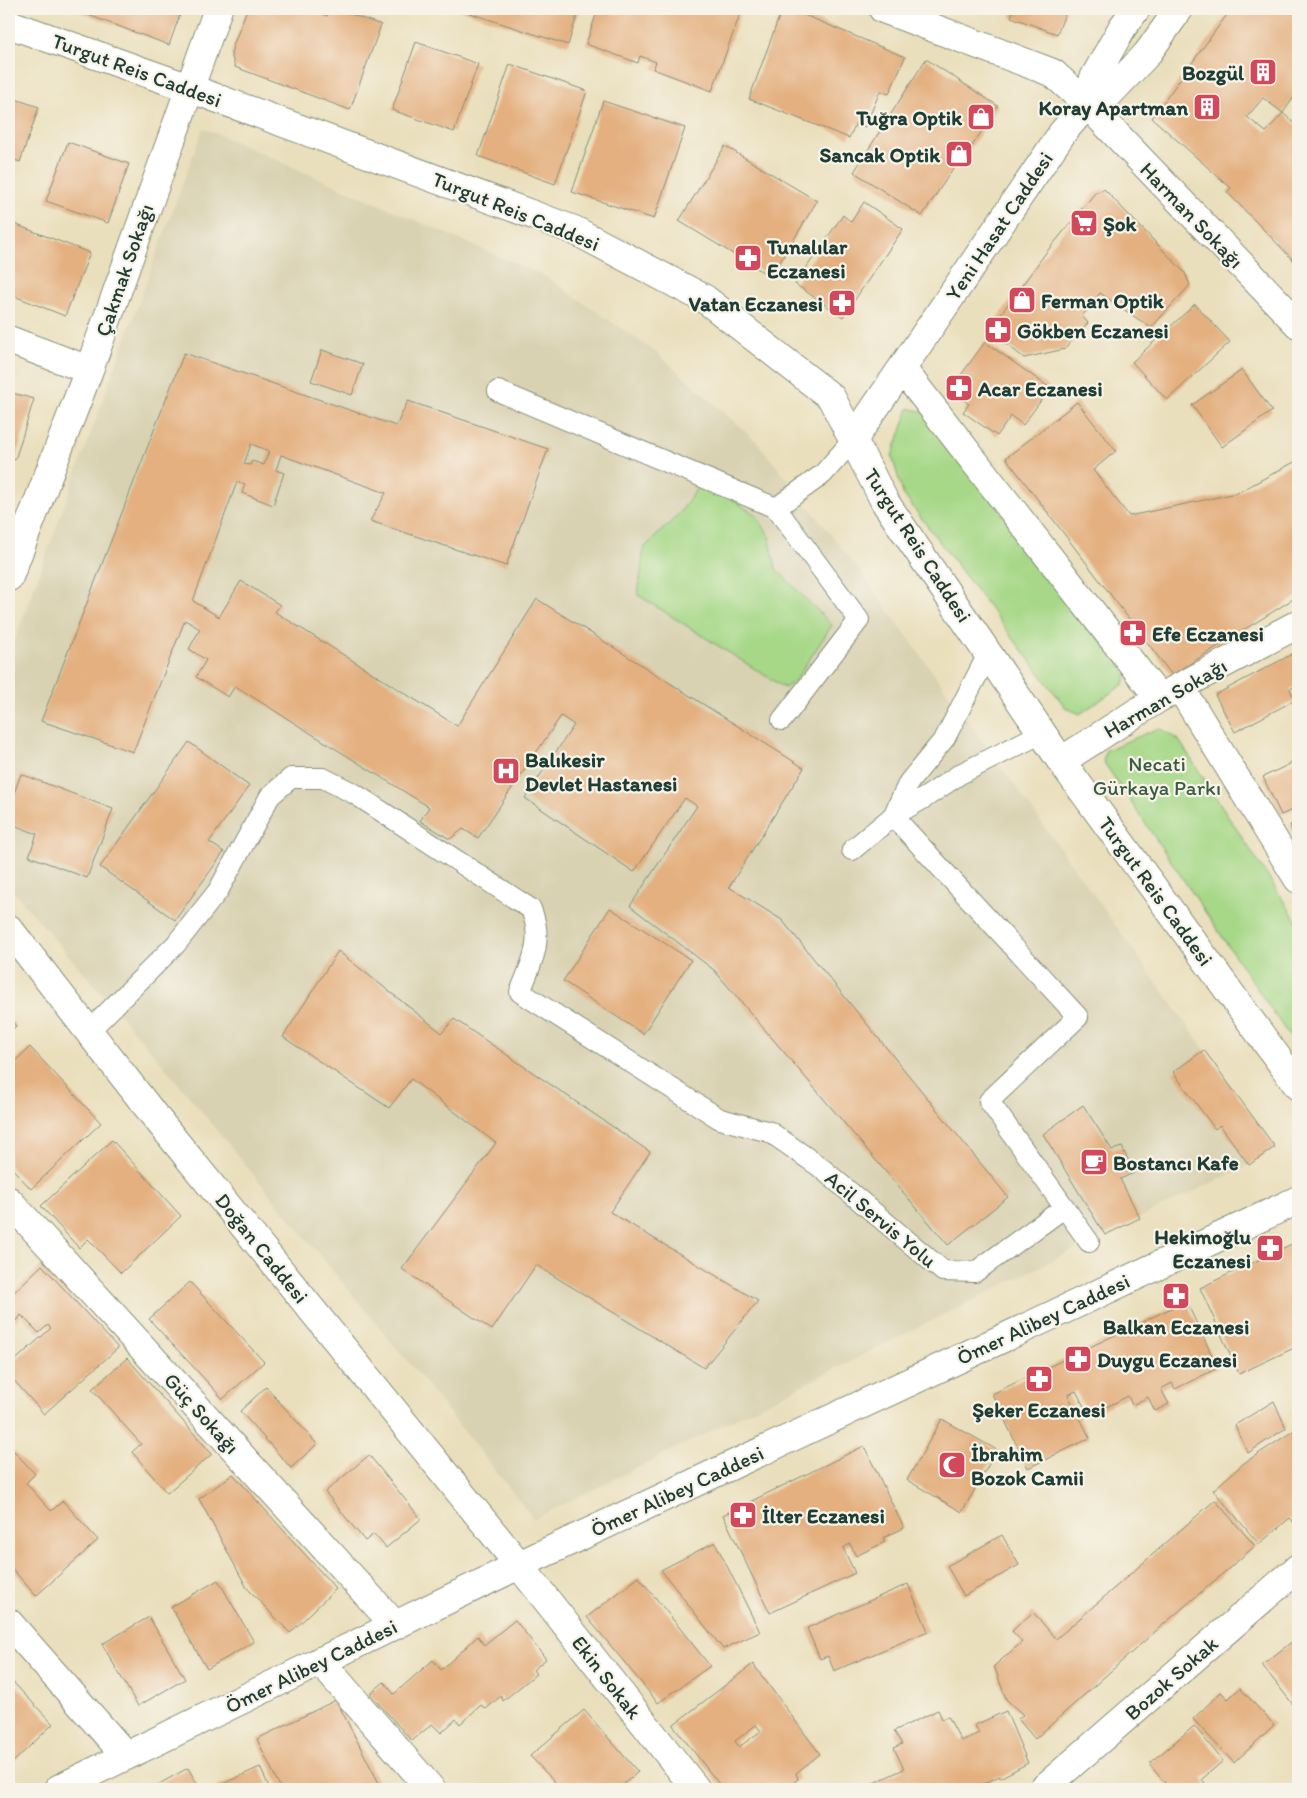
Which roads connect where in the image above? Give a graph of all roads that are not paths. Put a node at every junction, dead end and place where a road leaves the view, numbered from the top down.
1 (218, 9) edge
2 (883, 9) edge
3 (1136, 9) edge
4 (1179, 9) edge
5 (9, 24) edge
6 (189, 88) junction
7 (1087, 104) junction
8 (1298, 324) edge
9 (9, 340) edge
10 (89, 370) junction
11 (903, 370) junction
12 (498, 391) dead end
13 (854, 440) junction
14 (776, 508) junction
15 (18, 536) edge
16 (9, 577) edge
17 (1298, 624) edge
18 (988, 654) junction
19 (1169, 692) junction
20 (782, 720) dead end
21 (1042, 733) junction
22 (1061, 761) junction
23 (893, 816) junction
24 (852, 850) dead end
25 (1298, 879) edge
26 (9, 928) edge
27 (89, 1031) junction
28 (1298, 1086) edge
29 (1298, 1200) edge
30 (9, 1201) edge
31 (1064, 1208) junction
32 (1089, 1242) dead end
33 (519, 1566) junction
34 (1298, 1568) edge
35 (9, 1623) edge
36 (395, 1625) junction
37 (320, 1661) junction
38 (126, 1756) junction
39 (58, 1789) edge
40 (431, 1789) edge
41 (696, 1789) edge
42 (1043, 1789) edge

1 - 6 street, Çakmak Sokağı
2 - 7 street, Harman Sokağı
3 - 7 street, Yeni Hasat Caddesi
4 - 7 street
5 - 6 street, Turgut Reis Caddesi
6 - 10 street, Çakmak Sokağı
6 - 13 street, Turgut Reis Caddesi
7 - 8 street, Harman Sokağı
7 - 11 street, Yeni Hasat Caddesi
9 - 10 street
10 - 15 street, Çakmak Sokağı
11 - 13 street, Yeni Hasat Caddesi
11 - 19 street
12 - 14 lane
13 - 14 lane
13 - 18 street, Turgut Reis Caddesi
14 - 20 lane
15 - 16 street, Çakmak Sokağı
17 - 19 street, Harman Sokağı
18 - 21 street, Turgut Reis Caddesi
18 - 23 lane
19 - 22 street, Harman Sokağı
19 - 25 street
21 - 22 street, Turgut Reis Caddesi
21 - 23 lane
22 - 28 street, Turgut Reis Caddesi
23 - 24 lane
23 - 31 lane
26 - 27 street, Doğan Caddesi
27 - 31 lane, Acil Servis Yolu
27 - 33 street, Doğan Caddesi
29 - 33 street, Ömer Alibey Caddesi
30 - 36 street, Güç Sokağı
31 - 32 lane
33 - 36 street, Ömer Alibey Caddesi
33 - 41 street, Ekin Sokak
34 - 42 street, Bozok Sokak
35 - 38 street
36 - 37 street, Ömer Alibey Caddesi
37 - 38 street, Ömer Alibey Caddesi
37 - 40 street
38 - 39 street, Ömer Alibey Caddesi

